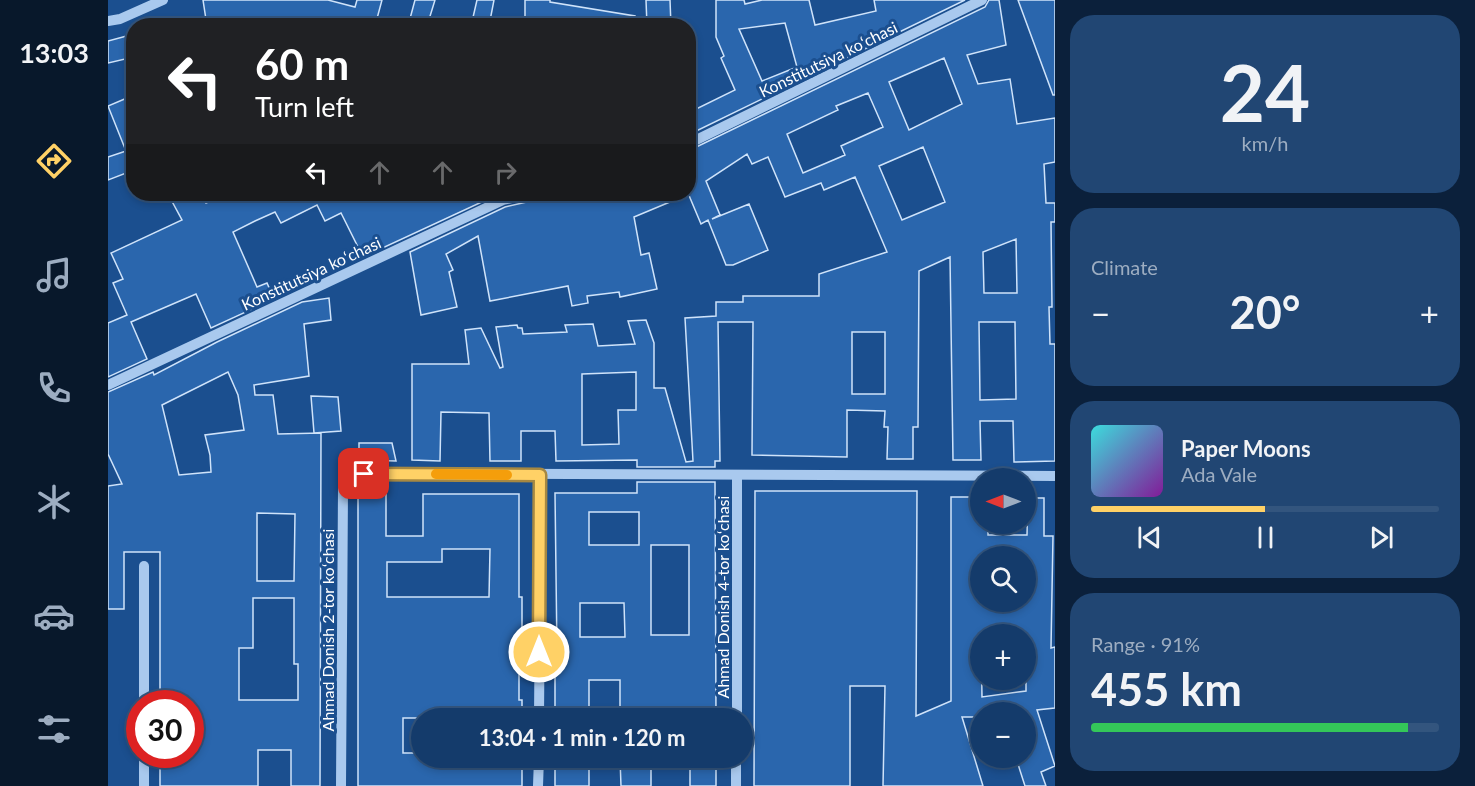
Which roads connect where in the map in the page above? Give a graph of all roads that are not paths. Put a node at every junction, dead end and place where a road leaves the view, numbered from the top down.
1 (163, 0) edge
2 (982, 0) edge
3 (108, 21) edge
4 (696, 140) edge
5 (501, 201) edge
6 (108, 385) edge
7 (540, 475) junction
8 (737, 475) junction
9 (1055, 476) edge
10 (144, 566) dead end
11 (144, 690) edge
12 (539, 708) edge
13 (736, 708) edge
14 (144, 768) edge
15 (538, 768) edge
16 (736, 768) edge
17 (144, 786) edge
18 (340, 786) edge
19 (538, 786) edge
20 (736, 786) edge

1 - 3 street
2 - 4 street, Konstitutsiya koʻchasi
5 - 6 street, Konstitutsiya koʻchasi
7 - 8 street
7 - 12 street
7 - 18 street, Ahmad Donish 2-tor koʻchasi
8 - 9 street
8 - 13 street, Ahmad Donish 4-tor koʻchasi
10 - 11 street
14 - 17 street
15 - 19 street
16 - 20 street

